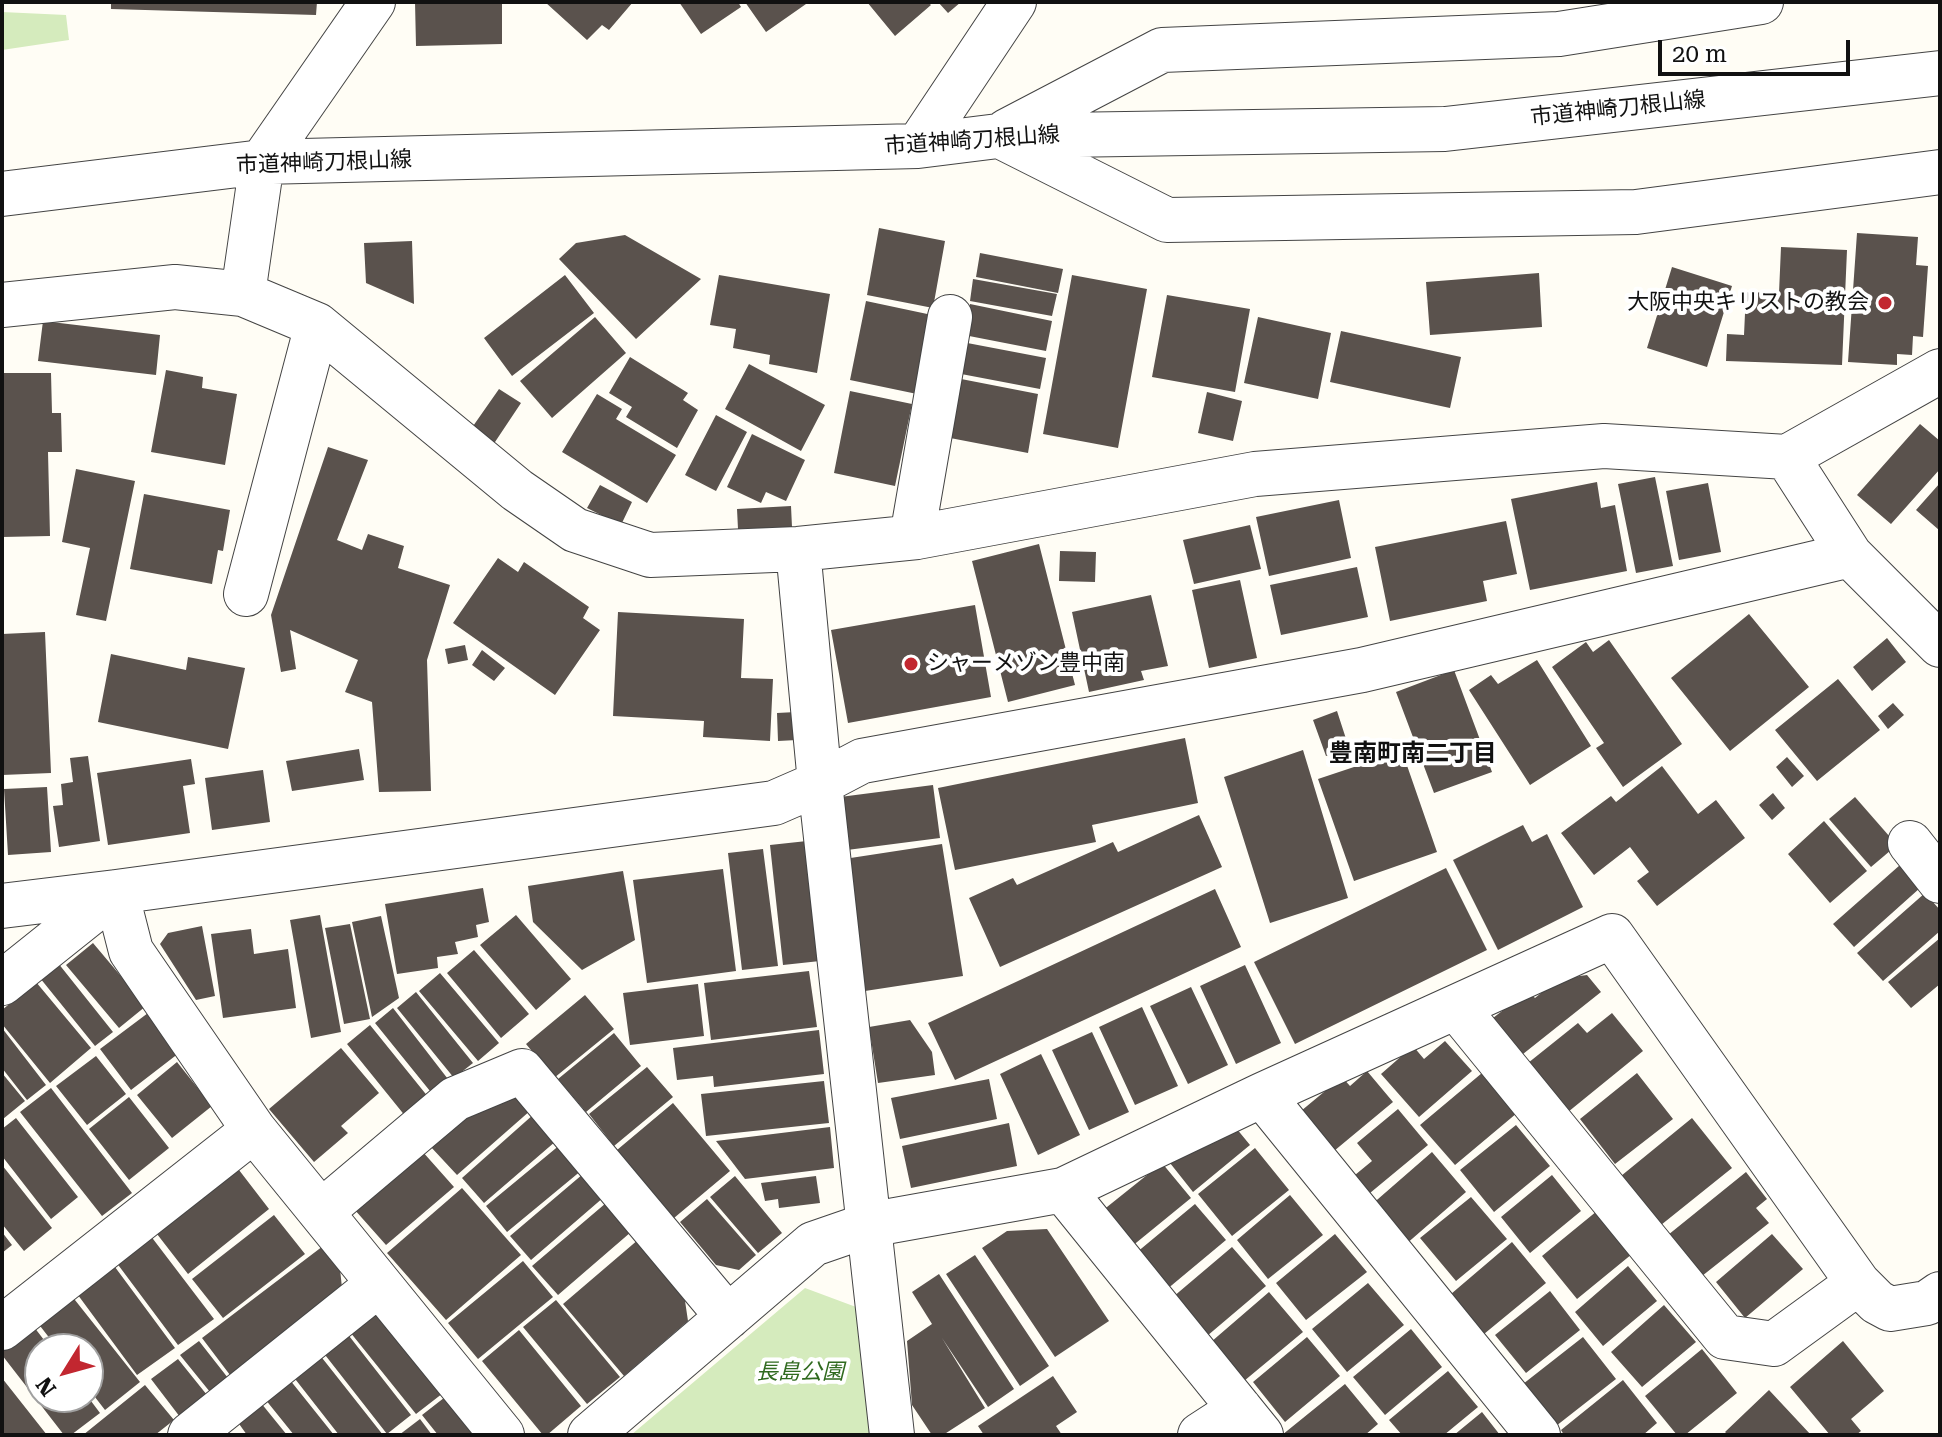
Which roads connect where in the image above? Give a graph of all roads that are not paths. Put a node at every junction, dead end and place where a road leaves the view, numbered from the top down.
1 (373, 2) edge
2 (1014, 2) edge
3 (1761, 2) edge
4 (1940, 73) edge
5 (998, 136) junction
6 (918, 146) junction
7 (262, 162) junction
8 (1940, 172) edge
9 (2, 194) edge
10 (243, 294) junction
11 (2, 305) edge
12 (950, 317) dead end
13 (317, 325) junction
14 (1940, 371) edge
15 (1787, 457) junction
16 (912, 537) junction
17 (798, 549) junction
18 (1850, 555) junction
19 (246, 594) dead end
20 (1940, 645) edge
21 (820, 783) junction
22 (1910, 843) dead end
23 (1940, 881) edge
24 (116, 892) junction
25 (2, 906) edge
26 (2, 983) edge
27 (1456, 1007) junction
28 (1262, 1095) junction
29 (254, 1130) junction
30 (1063, 1190) junction
31 (321, 1212) junction
32 (868, 1225) junction
33 (379, 1284) junction
34 (1940, 1294) edge
35 (1875, 1307) junction
36 (728, 1317) junction
37 (2, 1328) edge
38 (1251, 1422) edge
39 (190, 1435) edge
40 (502, 1435) edge
41 (590, 1435) edge
42 (892, 1435) edge
43 (1200, 1435) edge
44 (1538, 1435) edge

1 - 7 street
2 - 6 street
3 - 5 street
4 - 5 street, 市道神崎刀根山線
5 - 6 street, 市道神崎刀根山線
5 - 8 street
6 - 7 street, 市道神崎刀根山線
7 - 9 street, 市道神崎刀根山線
7 - 10 street
10 - 11 street
10 - 13 street
12 - 16 street
13 - 17 street
13 - 19 street
14 - 15 street
15 - 16 street
15 - 18 street
16 - 17 street
17 - 21 street
18 - 20 street
18 - 21 street
21 - 24 street
21 - 32 street
22 - 23 street
24 - 25 street
24 - 26 street
24 - 29 street
27 - 28 street
27 - 35 street
27 - 35 street
28 - 30 street
28 - 44 street
29 - 31 street
29 - 37 street
30 - 32 street
30 - 38 street
31 - 33 street
31 - 36 street
32 - 36 street
32 - 42 street
33 - 39 street
33 - 40 street
34 - 35 street
36 - 41 street
38 - 43 street

